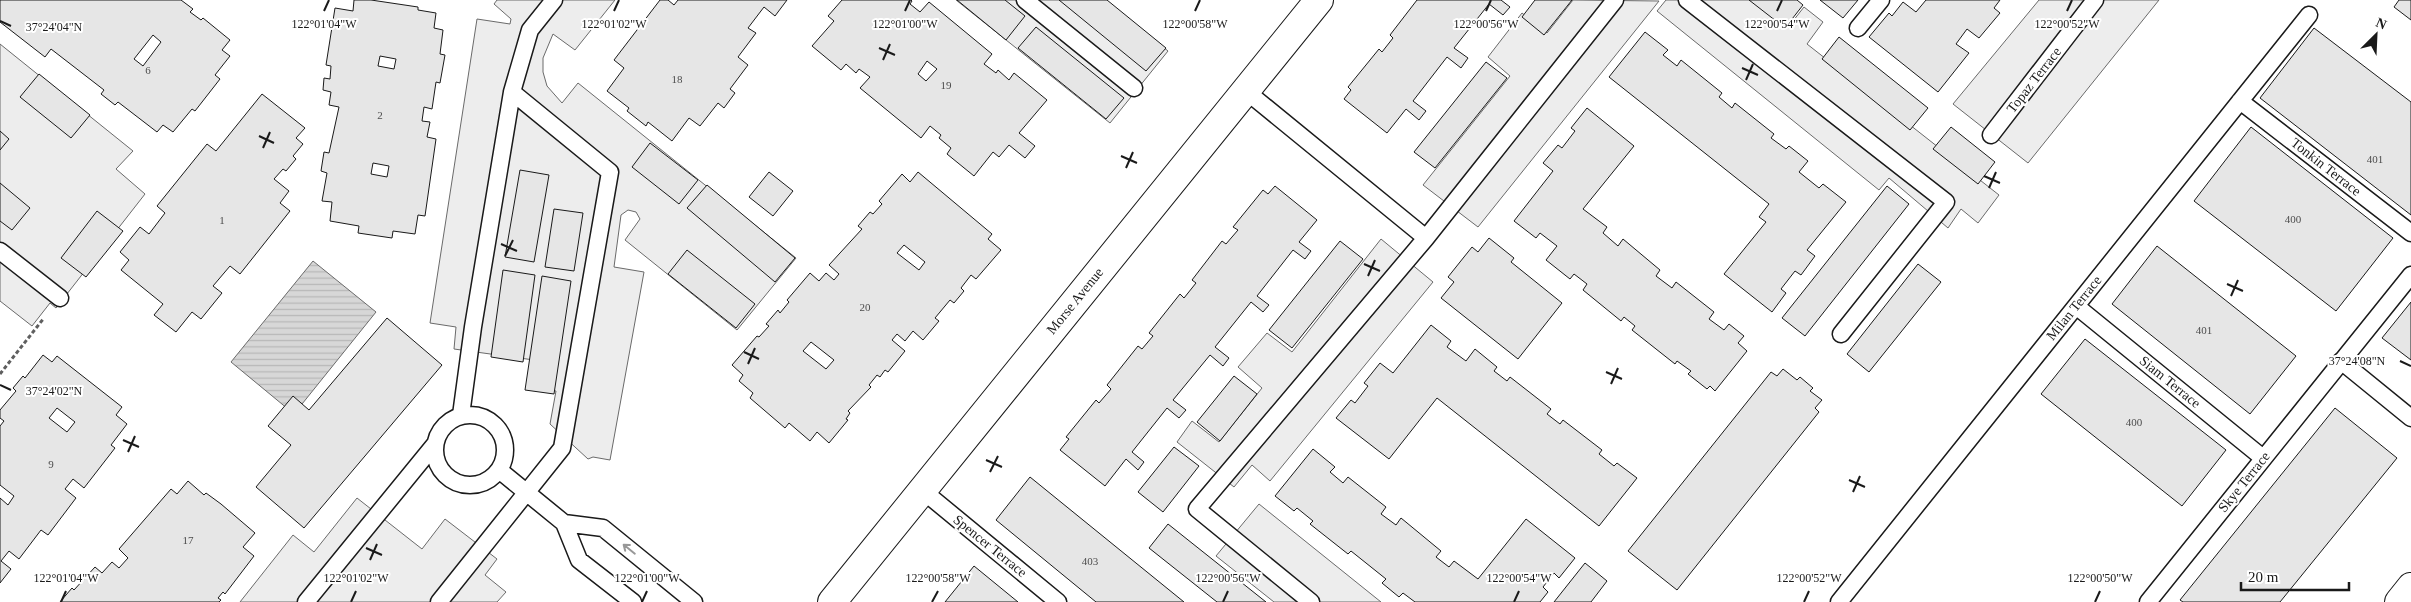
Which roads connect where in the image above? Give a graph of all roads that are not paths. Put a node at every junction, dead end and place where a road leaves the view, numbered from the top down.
1 (554, 0) edge
2 (1025, 0) edge
3 (1319, 0) edge
4 (1615, 0) edge
5 (1687, 0) edge
6 (1881, 0) edge
7 (2095, 0) edge
8 (2309, 15) dead end
9 (1858, 28) dead end
10 (1134, 88) dead end
11 (1246, 91) junction
12 (512, 92) junction
13 (2240, 101) junction
14 (1991, 135) dead end
15 (2411, 233) edge
16 (1426, 238) junction
17 (0, 251) edge
18 (2411, 275) edge
19 (60, 298) road end
20 (2076, 306) junction
21 (1841, 334) dead end
22 (2341, 361) junction
23 (461, 415) junction
24 (2411, 418) edge
25 (435, 444) junction
26 (2264, 458) junction
27 (499, 470) junction
28 (922, 490) junction
29 (526, 494) junction
30 (564, 523) junction
31 (2411, 587) edge
32 (1845, 600) edge
33 (1055, 601) edge
34 (306, 602) edge
35 (439, 602) edge
36 (633, 602) edge
37 (694, 602) edge
38 (832, 602) edge
39 (1311, 602) edge
40 (2148, 602) edge
41 (2399, 602) edge

1 - 12 lane
2 - 10 lane
3 - 11 street, Morse Avenue
4 - 16 lane
5 - 21 lane
6 - 9 lane
7 - 14 lane, Topaz Terrace
8 - 13 lane, Milan Terrace
11 - 16 lane
11 - 28 street, Morse Avenue
12 - 23 lane
12 - 29 lane
13 - 15 lane, Tonkin Terrace
13 - 20 lane, Milan Terrace
16 - 39 lane
17 - 19 lane
18 - 22 lane, Skye Terrace
20 - 26 lane, Siam Terrace
20 - 32 lane, Milan Terrace
22 - 24 lane
22 - 26 lane, Skye Terrace
23 - 25 lane
23 - 27 lane
25 - 27 lane
25 - 34 lane
26 - 40 lane, Skye Terrace
27 - 29 lane
28 - 33 lane, Spencer Terrace
28 - 38 street, Morse Avenue
29 - 30 lane
29 - 35 lane
30 - 36 lane
37 -> 30 lane
31 - 41 street

